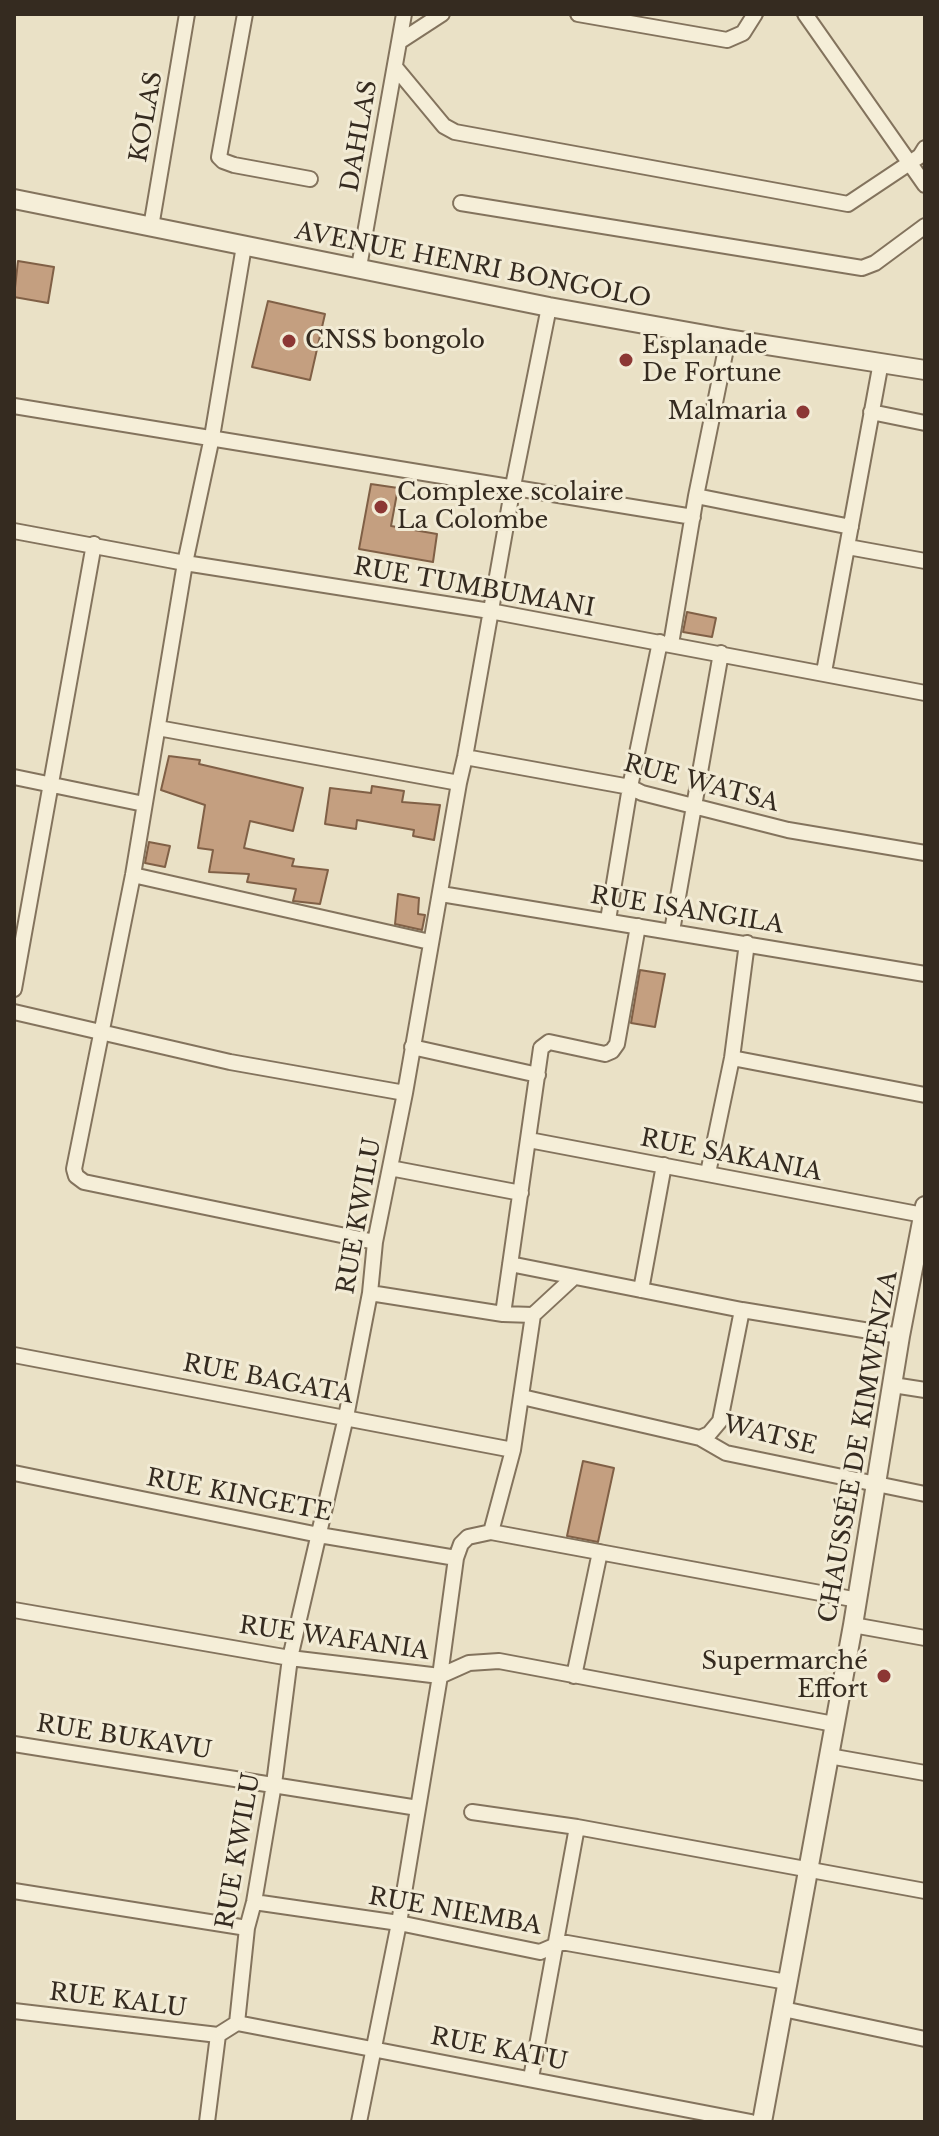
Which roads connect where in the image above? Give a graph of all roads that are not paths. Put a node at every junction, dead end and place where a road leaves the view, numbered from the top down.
1 (187, 14) edge
2 (245, 14) edge
3 (404, 14) edge
4 (442, 14) edge
5 (578, 14) edge
6 (755, 14) edge
7 (805, 14) edge
8 (399, 42) junction
9 (395, 67) junction
10 (925, 148) edge
11 (908, 163) junction
12 (310, 179) dead end
13 (925, 185) edge
14 (14, 199) edge
15 (461, 203) dead end
16 (925, 226) edge
17 (151, 227) junction
18 (244, 246) junction
19 (359, 267) junction
20 (549, 307) junction
21 (728, 339) junction
22 (881, 362) junction
23 (925, 370) edge
24 (14, 406) edge
25 (871, 412) junction
26 (925, 423) edge
27 (212, 437) junction
28 (513, 486) junction
29 (696, 496) junction
30 (693, 517) junction
31 (851, 527) junction
32 (14, 531) edge
33 (94, 544) junction
34 (848, 547) junction
35 (925, 561) edge
36 (185, 563) junction
37 (490, 611) junction
38 (666, 643) junction
39 (721, 653) junction
40 (824, 672) junction
41 (925, 693) edge
42 (158, 728) junction
43 (465, 757) junction
44 (14, 777) edge
45 (52, 783) junction
46 (459, 783) junction
47 (630, 787) junction
48 (144, 804) junction
49 (693, 806) junction
50 (925, 853) edge
51 (133, 875) junction
52 (441, 894) junction
53 (608, 920) junction
54 (638, 926) junction
55 (672, 931) junction
56 (430, 942) junction
57 (747, 943) junction
58 (925, 974) edge
59 (14, 989) edge
60 (14, 1012) edge
61 (101, 1032) junction
62 (412, 1047) junction
63 (732, 1058) junction
64 (538, 1075) junction
65 (405, 1093) junction
66 (925, 1095) edge
67 (529, 1140) junction
68 (664, 1165) junction
69 (390, 1168) junction
70 (708, 1173) junction
71 (521, 1193) junction
72 (924, 1211) edge
73 (923, 1236) edge
74 (375, 1242) junction
75 (510, 1264) junction
76 (573, 1278) junction
77 (641, 1290) junction
78 (370, 1293) junction
79 (742, 1310) junction
80 (503, 1314) junction
81 (533, 1315) junction
82 (900, 1336) junction
83 (14, 1355) edge
84 (893, 1385) junction
85 (925, 1390) edge
86 (522, 1397) junction
87 (346, 1417) junction
88 (700, 1438) junction
89 (513, 1450) junction
90 (14, 1473) edge
91 (876, 1486) junction
92 (925, 1494) edge
93 (491, 1532) junction
94 (319, 1535) junction
95 (600, 1552) junction
96 (456, 1558) junction
97 (858, 1600) junction
98 (14, 1610) edge
99 (853, 1625) junction
100 (925, 1638) edge
101 (290, 1658) junction
102 (440, 1676) junction
103 (574, 1676) junction
104 (834, 1724) junction
105 (14, 1744) edge
106 (829, 1756) junction
107 (925, 1773) edge
108 (274, 1784) junction
109 (418, 1808) junction
110 (472, 1812) dead end
111 (577, 1827) junction
112 (808, 1871) junction
113 (14, 1891) edge
114 (925, 1891) edge
115 (254, 1902) junction
116 (399, 1923) junction
117 (247, 1928) junction
118 (555, 1945) junction
119 (787, 1982) junction
120 (783, 2009) junction
121 (14, 2011) edge
122 (237, 2023) junction
123 (218, 2035) junction
124 (925, 2039) edge
125 (373, 2048) junction
126 (531, 2078) junction
127 (207, 2122) edge
128 (359, 2122) edge
129 (751, 2122) edge
130 (762, 2122) edge

1 - 17 street, KOLAS
2 - 12 street
3 - 8 street, DAHLAS
4 - 8 street
5 - 6 street
7 - 11 street
8 - 9 street, DAHLAS
9 - 11 street
9 - 19 street, DAHLAS
10 - 11 street
11 - 13 street
14 - 17 street, AVENUE HENRI BONGOLO
15 - 16 street
17 - 18 street, AVENUE HENRI BONGOLO
18 - 19 street, AVENUE HENRI BONGOLO
18 - 27 street
19 - 20 street, AVENUE HENRI BONGOLO
20 - 21 street, AVENUE HENRI BONGOLO
20 - 28 street, RUE KWILU
21 - 22 street, AVENUE HENRI BONGOLO
21 - 29 street
22 - 23 street, AVENUE HENRI BONGOLO
22 - 25 street
24 - 27 street
25 - 26 street
25 - 31 street
27 - 28 street
27 - 36 street
28 - 30 street
28 - 37 street, RUE KWILU
29 - 30 street
29 - 31 street
30 - 38 street
31 - 34 street
32 - 33 street, RUE TUMBUMANI
33 - 36 street, RUE TUMBUMANI
33 - 45 street
34 - 35 street
34 - 40 street
36 - 37 street, RUE TUMBUMANI
36 - 42 street
37 - 38 street, RUE TUMBUMANI
37 - 43 street, RUE KWILU
38 - 39 street, RUE TUMBUMANI
38 - 47 street
39 - 40 street, RUE TUMBUMANI
39 - 49 street
40 - 41 street, RUE TUMBUMANI
42 - 46 street
42 - 48 street
43 - 46 street, RUE KWILU
43 - 47 street, RUE WATSA
44 - 45 street
45 - 48 street
45 - 59 street
46 - 52 street, RUE KWILU
47 - 49 street, RUE WATSA
47 - 53 street
48 - 51 street
49 - 50 street, RUE WATSA
49 - 55 street
51 - 56 street
51 - 61 street
52 - 53 street, RUE ISANGILA
52 - 56 street, RUE KWILU
53 - 54 street, RUE ISANGILA
54 - 55 street, RUE ISANGILA
54 - 64 street
55 - 57 street, RUE ISANGILA
56 - 62 street, RUE KWILU
57 - 58 street, RUE ISANGILA
57 - 63 street
60 - 61 street
61 - 65 street
61 - 74 street
62 - 64 street
62 - 65 street, RUE KWILU
63 - 66 street
63 - 70 street
64 - 67 street
65 - 69 street, RUE KWILU
67 - 68 street, RUE SAKANIA
67 - 71 street
68 - 70 street, RUE SAKANIA
68 - 77 street
69 - 71 street
69 - 74 street, RUE KWILU
70 - 72 street, RUE SAKANIA
71 - 75 street
72 - 73 street, CHAUSSÉE DE KIMWENZA
73 - 82 street, CHAUSSÉE DE KIMWENZA
74 - 78 street, RUE KWILU
75 - 76 street
75 - 80 street
76 - 77 street
76 - 81 street
77 - 79 street
78 - 80 street
78 - 87 street, RUE KWILU
79 - 82 street
79 - 88 street
80 - 81 street
81 - 86 street
82 - 84 street, CHAUSSÉE DE KIMWENZA
83 - 87 street, RUE BAGATA
84 - 85 street
84 - 91 street, CHAUSSÉE DE KIMWENZA
86 - 88 street, WATSE
86 - 89 street
87 - 89 street, RUE BAGATA
87 - 94 street, RUE KWILU
88 - 91 street, WATSE
89 - 93 street
90 - 94 street, RUE KINGETE
91 - 92 street, WATSE
91 - 97 street, CHAUSSÉE DE KIMWENZA
93 - 95 street
93 - 96 street
94 - 96 street, RUE KINGETE
94 - 101 street, RUE KWILU
95 - 97 street
95 - 103 street
96 - 102 street
97 - 99 street, CHAUSSÉE DE KIMWENZA
98 - 101 street, RUE WAFANIA
99 - 100 street
99 - 104 street, CHAUSSÉE DE KIMWENZA
101 - 102 street, RUE WAFANIA
101 - 108 street, RUE KWILU
102 - 103 street, RUE WAFANIA
102 - 109 street
103 - 104 street, RUE WAFANIA
104 - 106 street, CHAUSSÉE DE KIMWENZA
105 - 108 street, RUE BUKAVU
106 - 107 street
106 - 112 street, CHAUSSÉE DE KIMWENZA
108 - 109 street, RUE BUKAVU
108 - 115 street, RUE KWILU
109 - 116 street
110 - 111 street
111 - 112 street
111 - 118 street
112 - 114 street
112 - 119 street, CHAUSSÉE DE KIMWENZA
113 - 117 street
115 - 116 street, RUE NIEMBA
115 - 117 street, RUE KWILU
116 - 118 street, RUE NIEMBA
116 - 125 street
117 - 122 street, RUE KWILU
118 - 119 street, RUE NIEMBA
118 - 126 street
119 - 120 street, CHAUSSÉE DE KIMWENZA
120 - 124 street
120 - 130 street, CHAUSSÉE DE KIMWENZA
121 - 123 street, RUE KALU
122 - 123 street
122 - 125 street, RUE KATU
123 - 127 street
125 - 126 street, RUE KATU
125 - 128 street
126 - 129 street, RUE KATU

